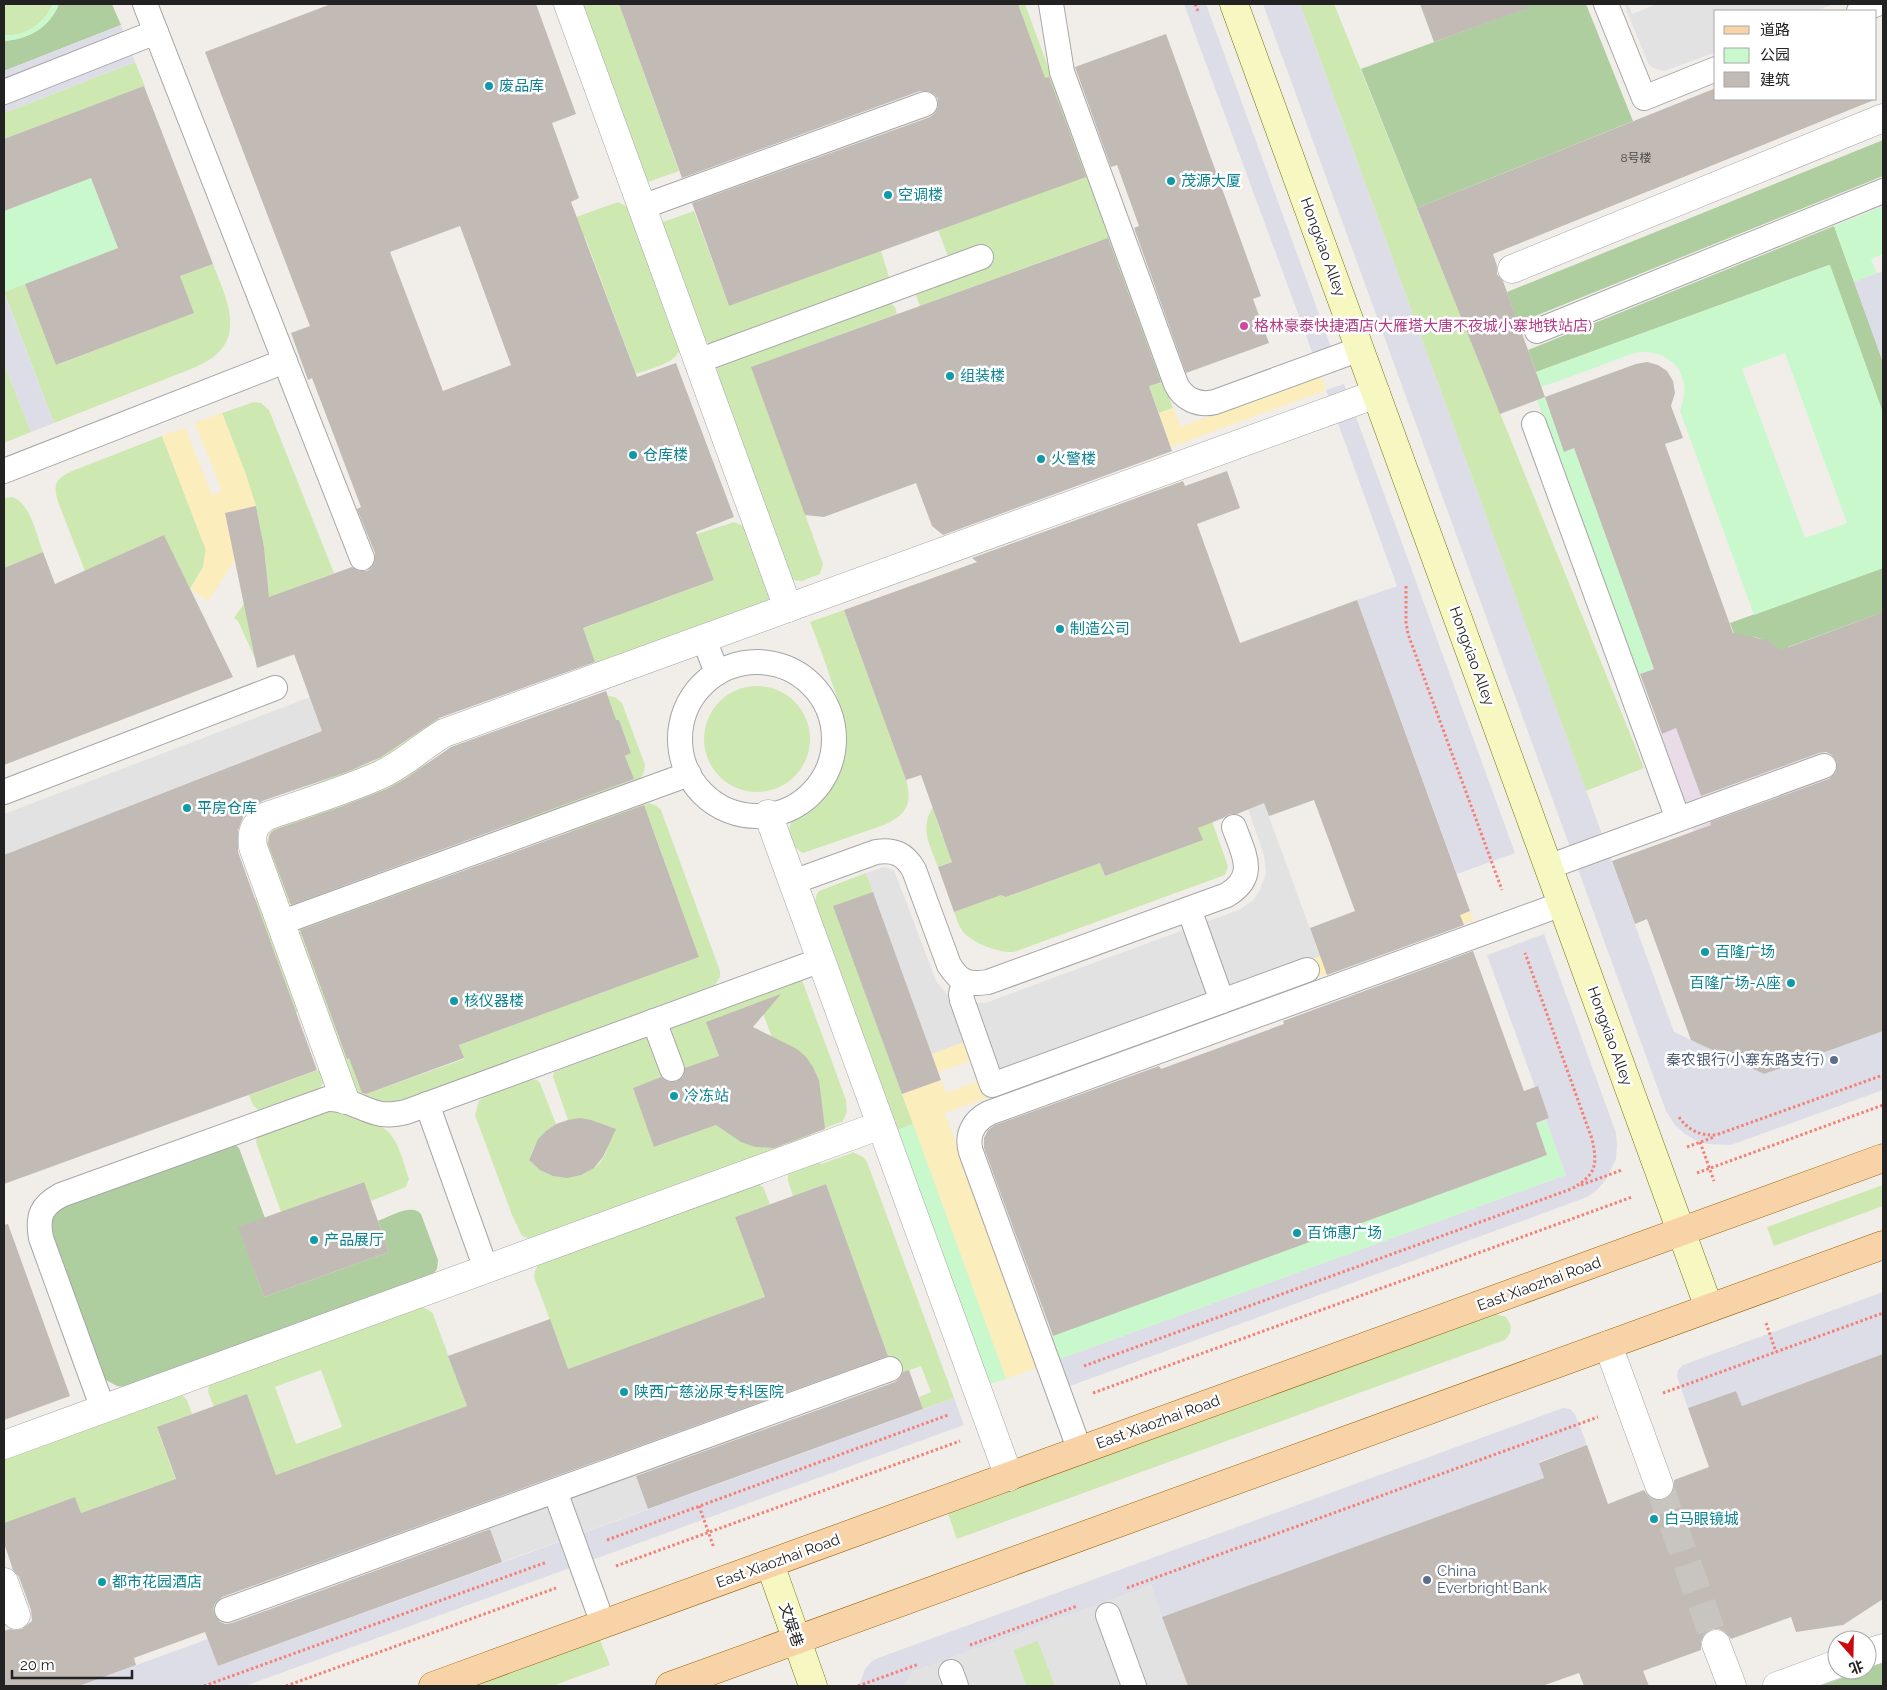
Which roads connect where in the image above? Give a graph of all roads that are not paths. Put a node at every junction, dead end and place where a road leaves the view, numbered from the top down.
1 (145, 4) edge
2 (568, 4) edge
3 (1051, 4) edge
4 (1234, 4) edge
5 (1606, 4) edge
6 (1877, 4) edge
7 (1861, 10) edge
8 (156, 32) junction
9 (1714, 70) edge
10 (4, 92) edge
11 (925, 104) dead end
12 (1883, 118) edge
13 (1883, 191) edge
14 (642, 207) junction
15 (981, 257) dead end
16 (1512, 269) dead end
17 (1537, 331) dead end
18 (1360, 349) junction
19 (698, 360) junction
20 (285, 361) junction
21 (1376, 394) junction
22 (1534, 424) dead end
23 (4, 470) edge
24 (362, 558) dead end
25 (788, 608) junction
26 (704, 639) junction
27 (716, 673) junction
28 (275, 688) dead end
29 (1824, 766) dead end
30 (689, 774) junction
31 (4, 792) edge
32 (768, 814) junction
33 (1678, 820) junction
34 (1234, 827) dead end
35 (1548, 867) junction
36 (793, 882) junction
37 (1562, 904) junction
38 (1189, 909) junction
39 (280, 923) junction
40 (821, 960) junction
41 (1307, 970) dead end
42 (964, 982) junction
43 (1222, 1001) junction
44 (654, 1021) junction
45 (672, 1069) dead end
46 (345, 1100) junction
47 (426, 1104) junction
48 (881, 1125) junction
49 (1883, 1158) edge
50 (1681, 1232) junction
51 (1883, 1245) edge
52 (486, 1269) junction
53 (1709, 1308) junction
54 (1608, 1345) junction
55 (890, 1369) dead end
56 (103, 1409) junction
57 (4, 1445) edge
58 (1080, 1451) junction
59 (1009, 1477) junction
60 (1659, 1485) tunnel mouth
61 (555, 1491) junction
62 (770, 1564) junction
63 (4, 1582) edge
64 (227, 1610) dead end
65 (16, 1615) dead end
66 (1108, 1615) dead end
67 (603, 1624) junction
68 (797, 1640) junction
69 (1716, 1644) tunnel mouth
70 (1827, 1668) edge
71 (433, 1686) edge
72 (670, 1686) edge
73 (813, 1686) edge
74 (1134, 1686) edge
75 (1732, 1686) edge
76 (1777, 1686) edge

1 - 8 lane
2 - 14 street
3 - 18 lane
4 - 18 street, Hongxiao Alley
5 - 9 lane
6 - 7 lane
8 - 10 lane
8 - 20 lane
11 - 14 lane
12 - 16 street
13 - 17 lane
14 - 19 street
15 - 19 lane
18 - 21 street, Hongxiao Alley
19 - 25 street
20 - 23 lane
20 - 24 lane
21 - 25 street
21 - 35 street, Hongxiao Alley
22 - 33 lane
25 - 26 street
26 - 27 lane
26 - 39 street
27 - 30 lane
27 - 32 lane
28 - 31 lane
29 - 33 lane
30 - 32 lane
30 - 39 lane
32 - 36 street
33 - 35 lane
34 - 38 lane
35 - 37 street, Hongxiao Alley
36 - 40 street
36 - 42 lane
37 - 50 street, Hongxiao Alley
37 - 58 lane
38 - 42 lane
38 - 43 lane
39 - 46 street
40 - 44 lane
40 - 48 street
41 - 43 lane
42 - 43 lane
44 - 45 lane
44 - 47 lane
46 - 47 lane
46 - 56 lane
47 - 52 lane
48 - 52 street
48 - 59 street
49 - 50 main road, East Xiaozhai Road
50 - 53 street, Hongxiao Alley
50 - 58 main road, East Xiaozhai Road
51 - 53 main road
52 - 56 street
53 - 54 main road
54 - 60 street
54 - 68 main road
55 - 61 lane
56 - 57 street
58 - 59 main road, East Xiaozhai Road
59 - 62 main road, East Xiaozhai Road
61 - 64 lane
61 - 67 lane
62 - 67 main road, East Xiaozhai Road
62 - 68 street, 文娱巷
63 - 65 street
66 - 74 lane
67 - 71 main road, East Xiaozhai Road
68 - 72 main road
68 - 73 street, 文娱巷
69 - 75 street
70 - 76 street

